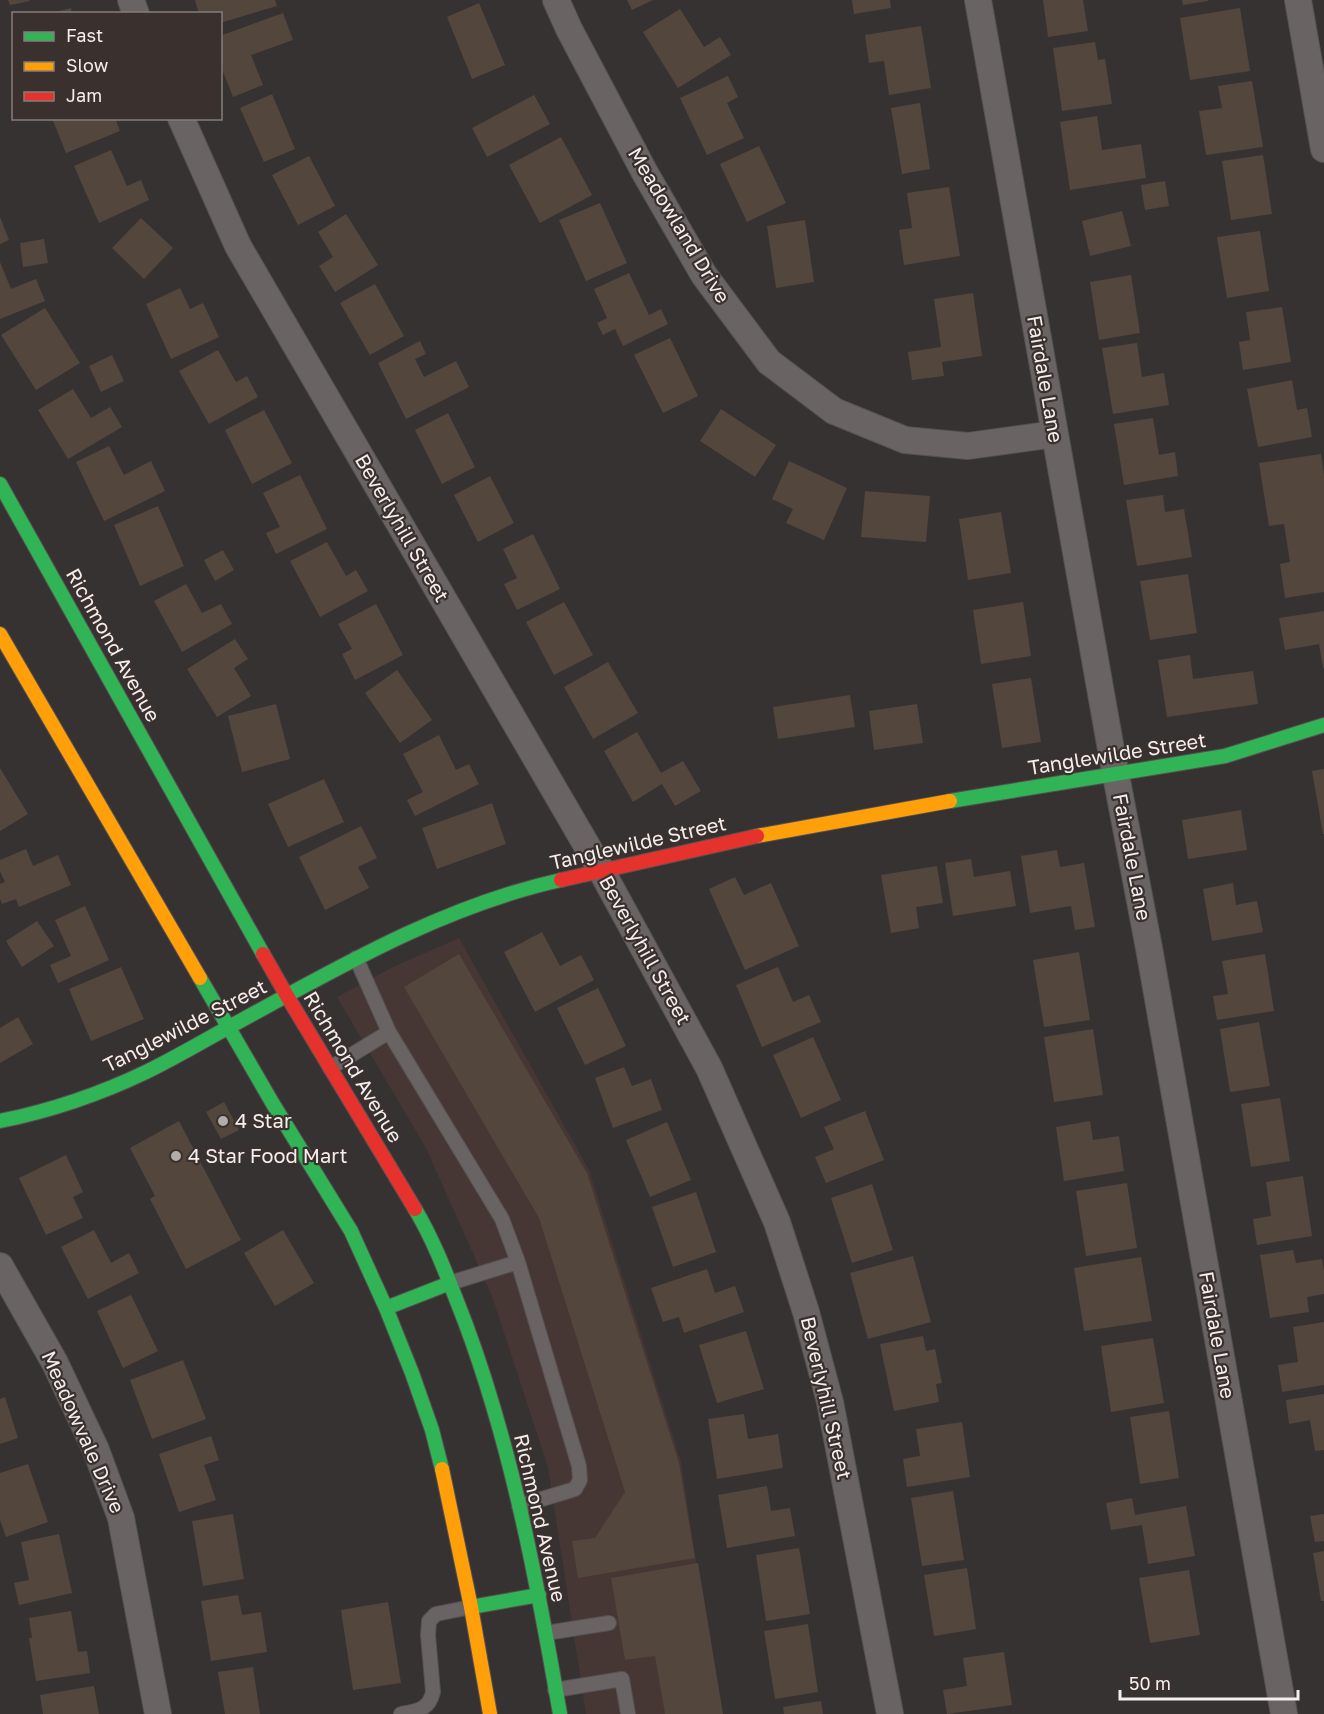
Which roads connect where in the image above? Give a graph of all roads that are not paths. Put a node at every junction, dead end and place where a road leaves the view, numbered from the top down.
1 (556, 0) edge
2 (978, 0) edge
3 (1298, 0) edge
4 (182, 120) edge
5 (1324, 149) edge
6 (1055, 434) junction
7 (0, 484) edge
8 (0, 634) edge
9 (1324, 725) edge
10 (1116, 774) junction
11 (601, 870) junction
12 (356, 958) junction
13 (287, 996) junction
14 (229, 1027) junction
15 (389, 1032) junction
16 (330, 1068) junction
17 (0, 1121) edge
18 (518, 1262) junction
19 (0, 1266) edge
20 (450, 1283) junction
21 (386, 1308) junction
22 (519, 1506) junction
23 (539, 1595) junction
24 (471, 1607) junction
25 (609, 1623) dead end
26 (546, 1633) junction
27 (555, 1690) junction
28 (158, 1714) edge
29 (401, 1714) edge
30 (490, 1714) edge
31 (560, 1714) edge
32 (628, 1714) edge
33 (890, 1714) edge
34 (1284, 1714) edge

1 - 6 street, Meadowland Drive
2 - 6 street, Fairdale Lane
3 - 5 street
4 - 11 street, Beverlyhill Street
6 - 10 street, Fairdale Lane
7 - 13 main road, Richmond Avenue
8 - 14 main road
9 - 10 main road, Tanglewilde Street
10 - 11 main road, Tanglewilde Street
10 - 34 street, Fairdale Lane
11 - 12 main road, Tanglewilde Street
11 - 33 street, Beverlyhill Street
12 - 13 main road, Tanglewilde Street
12 - 15 lane
13 - 14 main road, Tanglewilde Street
13 - 16 main road, Richmond Avenue
14 - 17 main road, Tanglewilde Street
14 - 21 main road
15 - 16 lane
15 - 18 lane
16 - 20 main road, Richmond Avenue
18 - 20 lane
18 - 22 lane
19 - 28 street, Meadowvale Drive
20 - 21 main road
20 - 22 main road, Richmond Avenue
21 - 24 main road
22 - 23 main road, Richmond Avenue
23 - 24 main road
23 - 26 main road, Richmond Avenue
24 - 29 lane
24 - 30 main road
25 - 26 lane
26 - 27 main road, Richmond Avenue
27 - 31 main road, Richmond Avenue
27 - 32 lane

